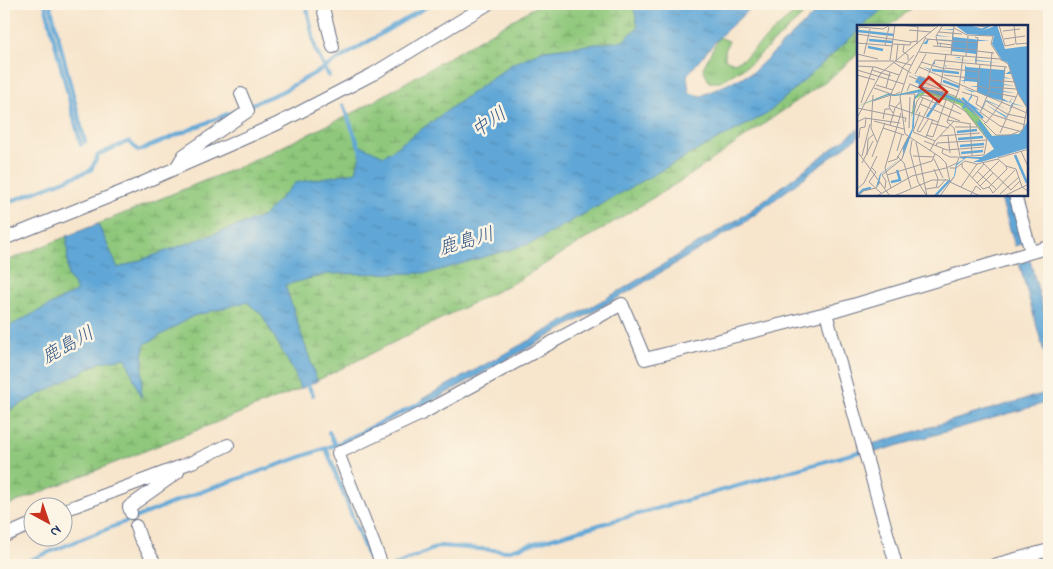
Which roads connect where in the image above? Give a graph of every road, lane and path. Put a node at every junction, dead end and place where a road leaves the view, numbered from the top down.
1 (322, 4) edge
2 (488, 4) edge
3 (333, 47) dead end
4 (241, 94) dead end
5 (176, 168) junction
6 (1015, 196) edge
7 (4, 239) edge
8 (1049, 247) edge
9 (1031, 252) junction
10 (826, 314) junction
11 (228, 445) dead end
12 (192, 462) junction
13 (72, 508) edge
14 (131, 512) dead end
15 (136, 526) dead end
16 (22, 528) edge
17 (4, 536) edge
18 (1049, 550) edge
19 (378, 564) edge
20 (156, 565) edge
21 (896, 565) edge
22 (994, 565) edge

1 - 3 street
2 - 5 street
4 - 5 street
5 - 7 street
6 - 9 street
8 - 9 street
9 - 10 street
10 - 19 street
10 - 21 street
11 - 12 street
12 - 13 street
12 - 14 street
15 - 20 street
16 - 17 street
18 - 22 street

